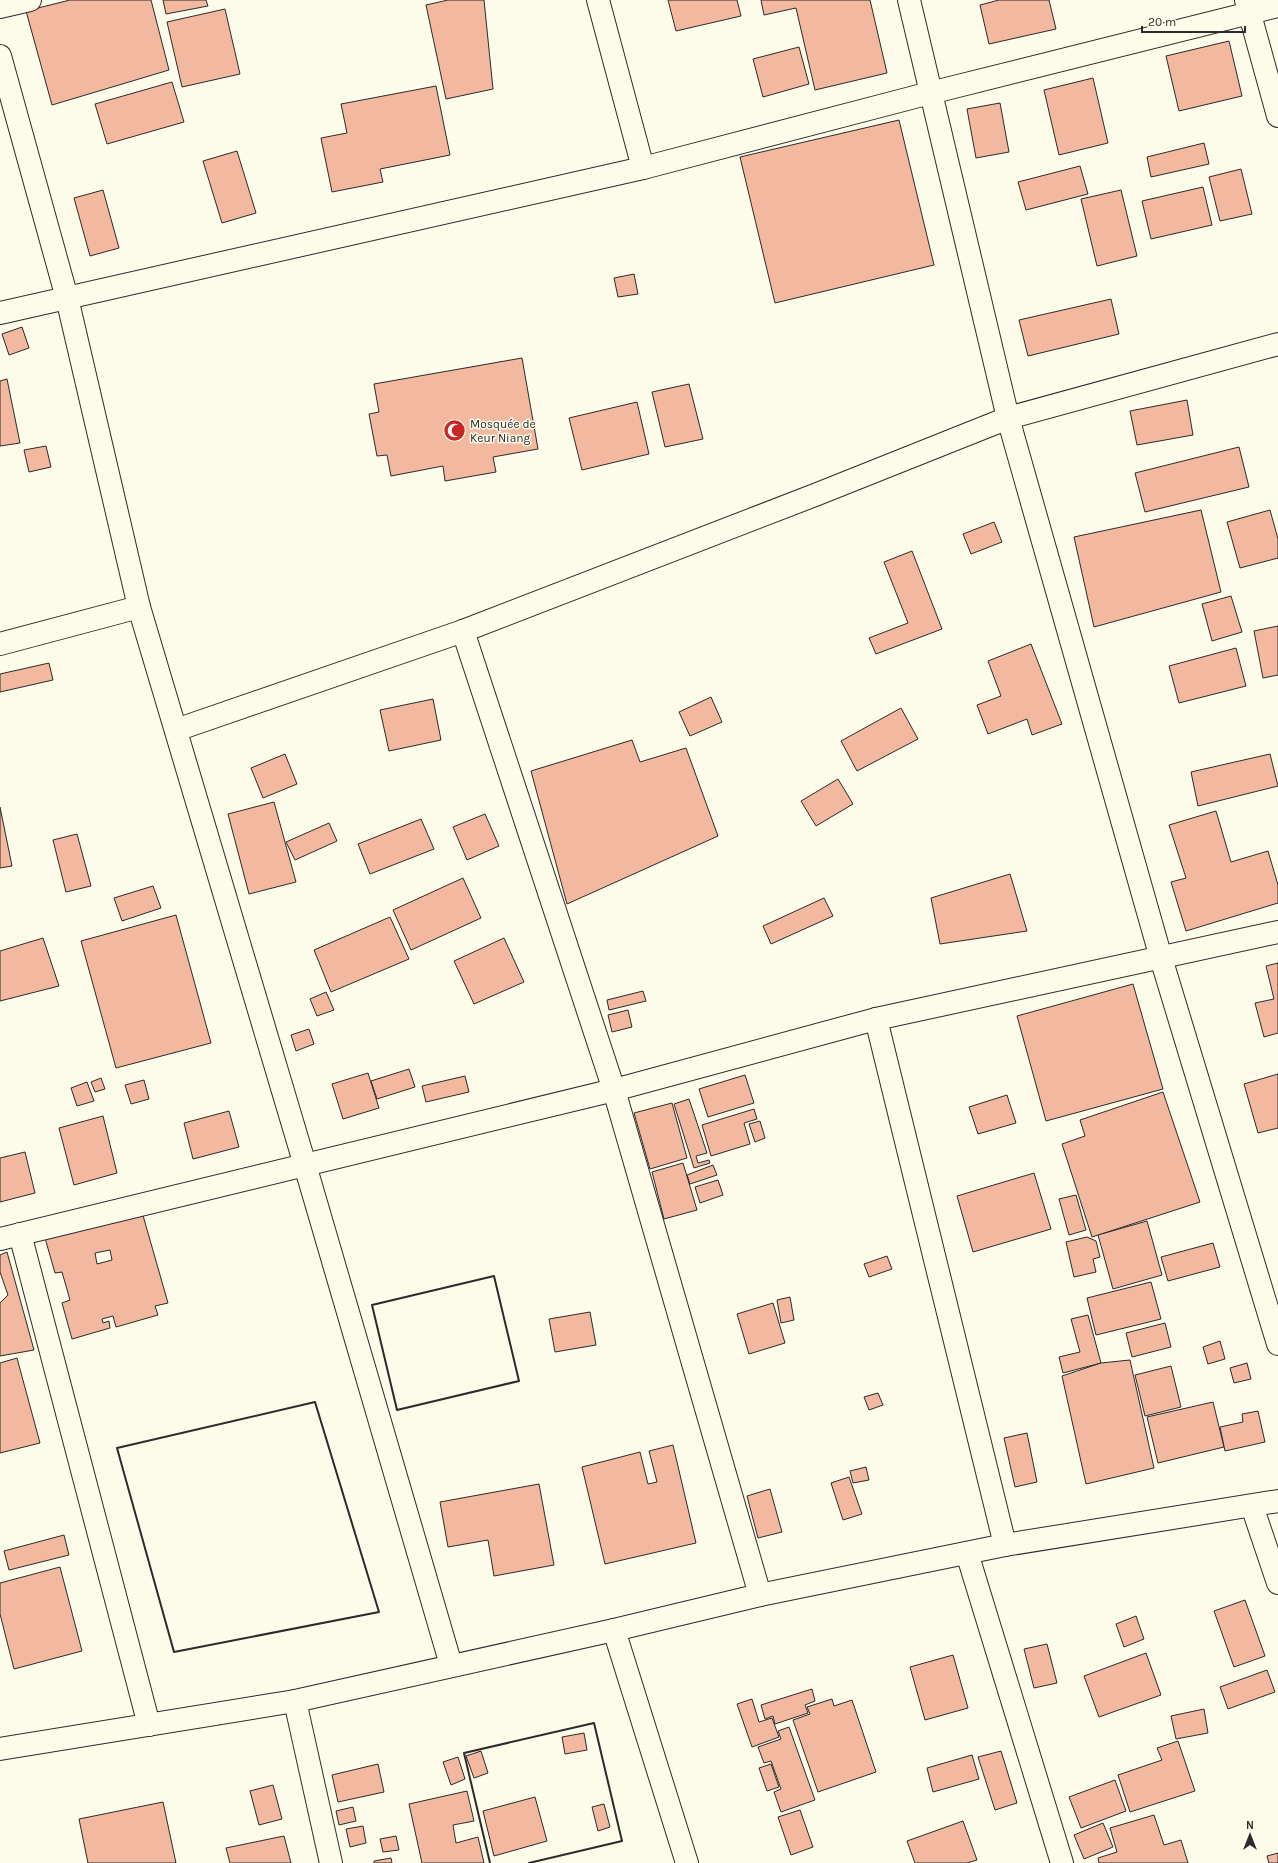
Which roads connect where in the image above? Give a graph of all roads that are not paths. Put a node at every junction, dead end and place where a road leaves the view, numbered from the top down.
1 (30, 0) edge
2 (598, 0) edge
3 (909, 0) edge
4 (1278, 6) edge
5 (0, 7) edge
6 (1247, 7) edge
7 (0, 56) edge
8 (930, 92) junction
9 (1278, 116) edge
10 (643, 168) junction
11 (67, 298) junction
12 (0, 313) edge
13 (1278, 344) edge
14 (1008, 418) junction
15 (139, 607) junction
16 (463, 631) junction
17 (0, 644) edge
18 (176, 730) junction
19 (1278, 932) edge
20 (1161, 958) junction
21 (876, 1019) junction
22 (614, 1090) junction
23 (305, 1166) junction
24 (10, 1236) edge
25 (1278, 1344) edge
26 (1278, 1501) edge
27 (1252, 1506) junction
28 (1005, 1545) junction
29 (967, 1553) junction
30 (1278, 1583) edge
31 (760, 1595) junction
32 (614, 1630) junction
33 (451, 1665) junction
34 (295, 1701) junction
35 (149, 1725) junction
36 (0, 1749) edge
37 (331, 1863) edge
38 (687, 1863) edge
39 (1062, 1863) edge

1 - 5 street
2 - 10 street
3 - 8 street
4 - 6 street
6 - 8 street
6 - 9 street
7 - 11 street
8 - 10 street
8 - 14 street
10 - 11 street
11 - 12 street
11 - 15 street
13 - 14 street
14 - 16 street
14 - 20 street
15 - 17 street
15 - 18 street
16 - 18 street
16 - 22 street
18 - 23 street
19 - 20 street
20 - 21 street
20 - 25 street
21 - 22 street
21 - 28 street
22 - 23 street
22 - 31 street
23 - 24 street
23 - 33 street
24 - 35 street
26 - 27 street
27 - 28 street
27 - 30 street
28 - 29 street
29 - 31 street
29 - 39 street
31 - 32 street
32 - 33 street
32 - 38 street
33 - 34 street
34 - 35 street
34 - 37 street
35 - 36 street

